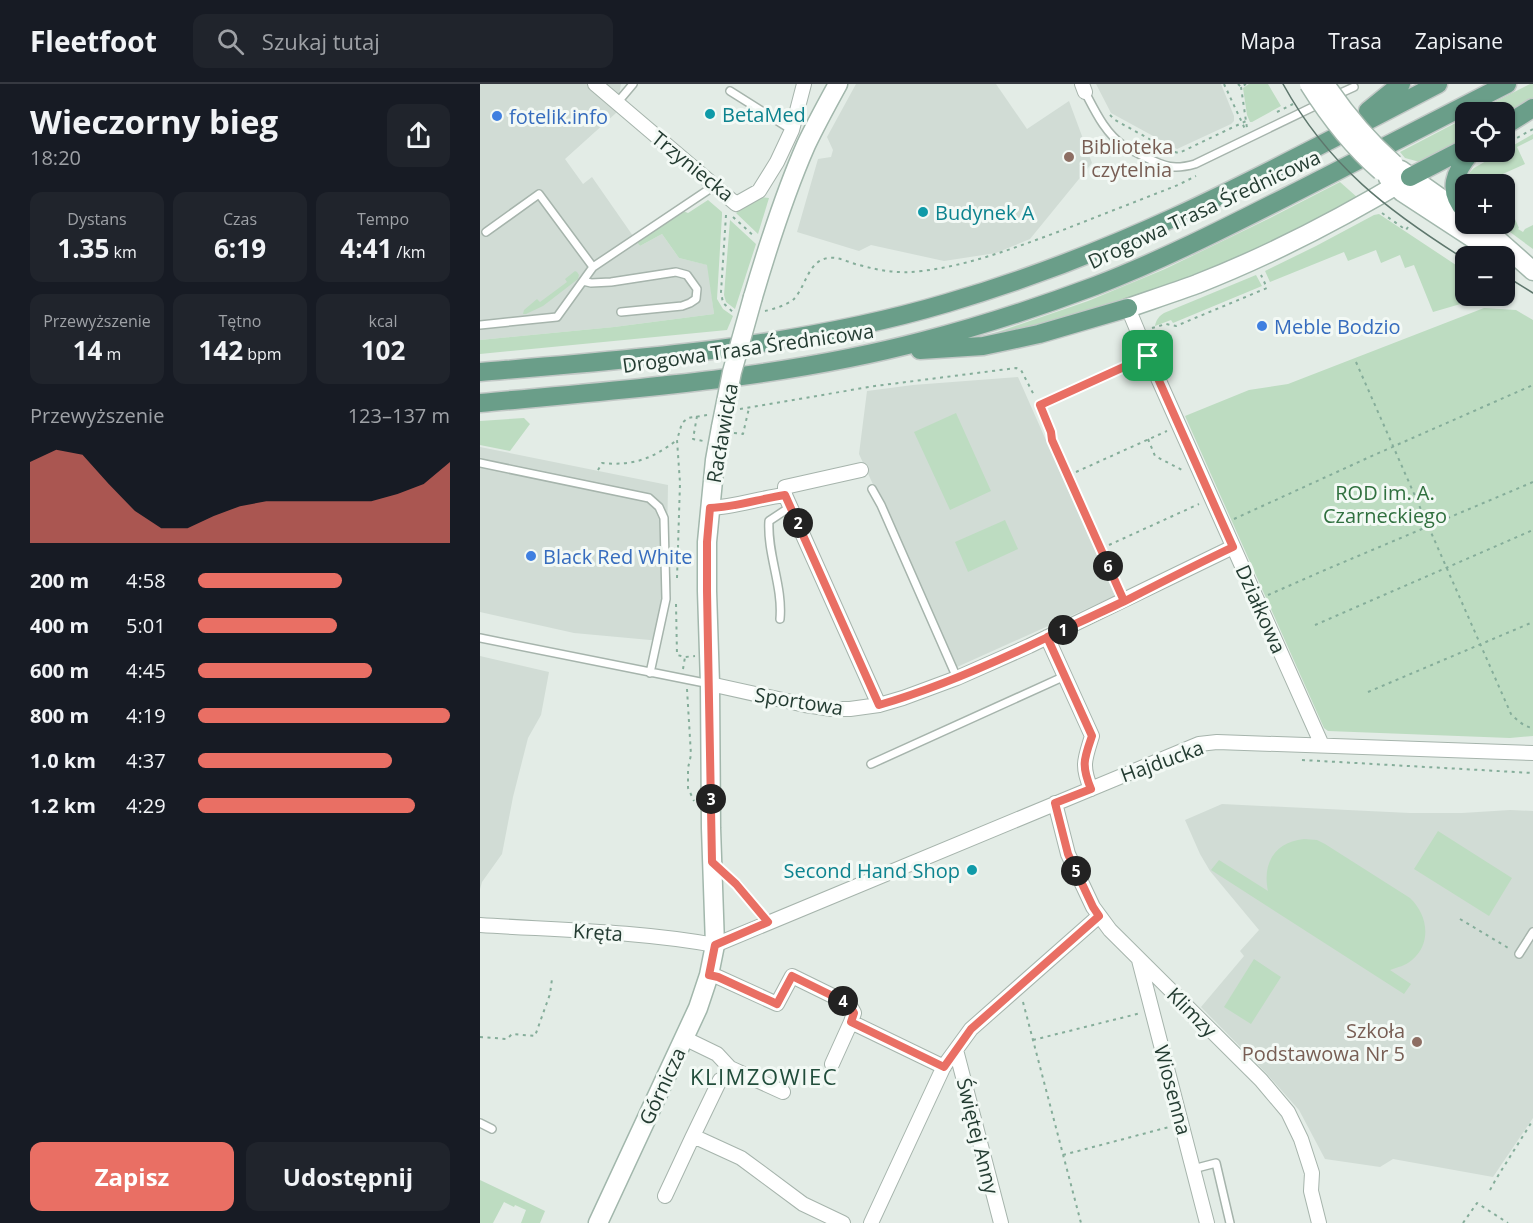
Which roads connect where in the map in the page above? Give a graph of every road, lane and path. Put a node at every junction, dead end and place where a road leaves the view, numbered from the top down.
1 (595, 84) edge
2 (633, 84) edge
3 (804, 84) edge
4 (838, 84) edge
5 (1224, 84) edge
6 (1246, 84) edge
7 (1309, 84) edge
8 (1325, 84) edge
9 (1401, 84) edge
10 (1438, 84) edge
11 (1507, 84) edge
12 (1239, 85) edge
13 (1356, 85) edge
14 (1083, 88) edge
15 (730, 91) dead end
16 (1300, 101) dead end
17 (617, 103) junction
18 (1533, 108) edge
19 (1107, 112) dead end
20 (1273, 114) dead end
21 (1515, 119) edge
22 (1246, 121) junction
23 (1241, 123) junction
24 (1533, 129) edge
25 (792, 130) junction
26 (1334, 138) junction
27 (1515, 139) edge
28 (1455, 154) edge
29 (1387, 167) junction
30 (1196, 176) dead end
31 (1403, 181) junction
32 (714, 186) junction
33 (1455, 208) edge
34 (1378, 209) dead end
35 (726, 210) dead end
36 (734, 217) dead end
37 (1408, 227) dead end
38 (486, 232) dead end
39 (1491, 234) edge
40 (755, 237) dead end
41 (1484, 246) edge
42 (1515, 265) edge
43 (593, 267) junction
44 (1533, 271) edge
45 (1260, 272) dead end
46 (1533, 276) edge
47 (583, 281) junction
48 (759, 304) junction
49 (1128, 308) junction
50 (621, 312) dead end
51 (732, 312) dead end
52 (480, 325) edge
53 (1147, 326) dead end
54 (876, 353) junction
55 (1148, 356) junction
56 (1356, 362) dead end
57 (480, 372) edge
58 (1533, 385) edge
59 (480, 403) edge
60 (1040, 405) junction
61 (749, 408) junction
62 (739, 410) dead end
63 (697, 416) junction
64 (721, 425) junction
65 (1172, 428) dead end
66 (676, 440) junction
67 (1148, 440) junction
68 (707, 442) dead end
69 (1394, 447) junction
70 (480, 463) edge
71 (598, 470) dead end
72 (861, 470) dead end
73 (1188, 473) dead end
74 (1072, 474) dead end
75 (1533, 482) edge
76 (872, 489) dead end
77 (788, 501) junction
78 (1204, 501) dead end
79 (710, 508) junction
80 (1232, 521) dead end
81 (1428, 526) junction
82 (1533, 530) edge
83 (1105, 547) dead end
84 (1233, 547) junction
85 (1447, 567) junction
86 (677, 580) dead end
87 (1268, 595) dead end
88 (676, 600) dead end
89 (1124, 601) junction
90 (780, 619) dead end
91 (1533, 622) edge
92 (1316, 625) dead end
93 (1047, 637) junction
94 (480, 638) edge
95 (1481, 645) junction
96 (685, 657) dead end
97 (650, 672) junction
98 (1065, 676) junction
99 (957, 678) junction
100 (710, 684) junction
101 (687, 689) dead end
102 (1368, 692) dead end
103 (879, 705) junction
104 (1533, 728) edge
105 (1322, 745) junction
106 (1533, 753) edge
107 (1301, 760) dead end
108 (871, 764) dead end
109 (1533, 772) edge
110 (1091, 789) junction
111 (1055, 803) junction
112 (696, 806) dead end
113 (712, 862) junction
114 (1099, 916) junction
115 (1460, 919) dead end
116 (768, 922) junction
117 (480, 925) edge
118 (1533, 932) edge
119 (715, 945) junction
120 (1519, 954) joint
121 (1138, 958) junction
122 (709, 975) junction
123 (552, 979) dead end
124 (1021, 994) dead end
125 (1146, 1012) dead end
126 (851, 1022) junction
127 (480, 1037) edge
128 (684, 1038) junction
129 (1033, 1040) junction
130 (956, 1050) junction
131 (832, 1064) dead end
132 (944, 1067) junction
133 (720, 1080) dead end
134 (783, 1092) dead end
135 (1533, 1120) edge
136 (480, 1123) edge
137 (1175, 1126) dead end
138 (492, 1129) dead end
139 (693, 1137) junction
140 (1063, 1155) junction
141 (1193, 1169) junction
142 (1490, 1190) dead end
143 (665, 1196) dead end
144 (837, 1222) edge
145 (598, 1223) edge
146 (871, 1223) edge
147 (1001, 1223) edge
148 (1081, 1223) edge
149 (1207, 1223) edge
150 (1230, 1223) edge
151 (1318, 1223) edge
152 (1464, 1223) edge
153 (1508, 1223) edge

1 - 17 street, Trzyniecka
2 - 17 lane
3 - 25 street, Trzyniecka
4 - 48 street, Racławicka
5 - 23 path
6 - 12 path
7 - 29 street, bridge
8 - 29 street, bridge
9 - 26 main road
10 - 26 main road, Drogowa Trasa Średnicowa
11 - 54 main road, Drogowa Trasa Średnicowa
12 - 22 path
13 - 14 lane
15 - 25 lane
16 - 20 path
17 - 32 street, Trzyniecka
18 - 21 main road
19 - 23 path
22 - 23 path
22 - 23 path
24 - 27 path
25 - 32 street, Trzyniecka
26 - 57 main road, Drogowa Trasa Średnicowa
28 - 31 main road
29 - 31 street
30 - 48 path
31 - 33 street
31 - 41 street
31 - 49 street
32 - 43 lane
34 - 37 path
35 - 51 path
36 - 40 path
38 - 43 lane
39 - 44 street
42 - 46 street
43 - 47 lane
45 - 53 path
47 - 50 lane
47 - 52 lane
48 - 64 street, Racławicka, bridge
49 - 54 main road
49 - 55 street, Działkowa
54 - 59 main road, Drogowa Trasa Średnicowa
55 - 60 lane
55 - 84 street, Działkowa
56 - 69 path
58 - 69 path
60 - 61 path
60 - 89 lane
61 - 62 path
61 - 64 path
63 - 64 path
63 - 66 path
63 - 68 path
64 - 79 street, Racławicka
65 - 67 path
66 - 71 path
66 - 86 path
67 - 73 path
67 - 74 path
69 - 80 path
69 - 81 path
70 - 97 lane
72 - 77 street
75 - 81 path
76 - 99 lane
77 - 79 street
77 - 90 lane
77 - 103 street
78 - 83 path
79 - 100 street, Racławicka
81 - 85 path
81 - 87 path
82 - 85 path
84 - 89 street, Sportowa
84 - 105 street, Działkowa
85 - 92 path
85 - 95 path
88 - 96 path
89 - 93 street, Sportowa
91 - 95 path
93 - 98 street
93 - 99 street, Sportowa
94 - 97 lane, Sportowa
95 - 102 path
95 - 104 path
97 - 100 lane, Sportowa
98 - 108 lane
98 - 110 street
99 - 103 street, Sportowa
100 - 103 street, Sportowa
100 - 113 street, Racławicka
101 - 112 path
105 - 106 street, Hajducka
105 - 110 street, Hajducka
107 - 109 path
110 - 111 street, Hajducka
111 - 114 street, Klimzy
111 - 116 street, Hajducka
113 - 116 lane
113 - 119 street, Racławicka
114 - 121 street, Klimzy
114 - 130 street
115 - 120 path
116 - 119 street, Hajducka
117 - 119 street, Kręta
118 - 120 lane
119 - 122 street, Górnicza
121 - 141 street, Wiosenna
121 - 151 street, Klimzy
122 - 126 street
122 - 128 street, Górnicza
123 - 127 path
124 - 129 path
125 - 129 path
126 - 131 street
126 - 132 street
128 - 134 street
128 - 145 street, Górnicza
129 - 140 path
130 - 132 street
130 - 147 street, Świętej Anny
132 - 146 street
133 - 139 street
135 - 142 path
136 - 138 lane
137 - 140 path
139 - 143 street
139 - 144 street
140 - 148 path
141 - 149 street, Wiosenna
141 - 150 lane
152 - 153 path

